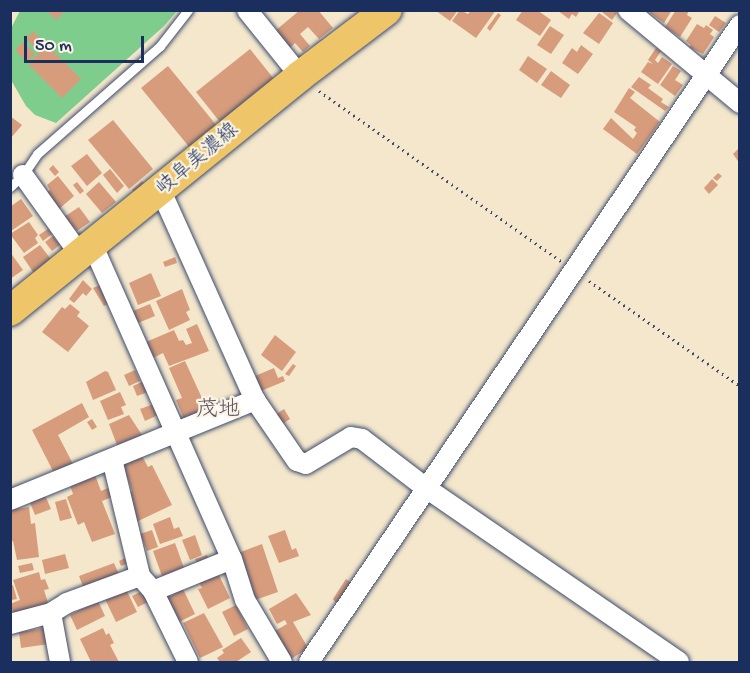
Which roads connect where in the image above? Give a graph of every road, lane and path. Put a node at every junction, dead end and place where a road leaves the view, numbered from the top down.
1 (188, 10) edge
2 (248, 10) edge
3 (387, 10) edge
4 (628, 10) edge
5 (727, 10) edge
6 (740, 18) edge
7 (740, 25) edge
8 (705, 74) junction
9 (300, 76) junction
10 (740, 103) edge
11 (17, 181) edge
12 (161, 191) junction
13 (87, 251) junction
14 (573, 270) junction
15 (10, 311) edge
16 (740, 386) edge
17 (255, 400) junction
18 (176, 433) junction
19 (112, 459) junction
20 (426, 488) junction
21 (10, 500) edge
22 (232, 559) junction
23 (146, 583) junction
24 (51, 613) junction
25 (10, 624) edge
26 (60, 663) edge
27 (188, 663) edge
28 (282, 663) edge
29 (309, 663) edge
30 (679, 663) edge

1 - 11 lane
2 - 9 street
3 - 9 main road, 岐阜美濃線
4 - 8 street
5 - 6 street
7 - 8 street
8 - 10 street
8 - 14 street
9 - 12 main road, 岐阜美濃線
9 - 14 path
11 - 13 street
12 - 13 main road, 岐阜美濃線
12 - 17 street
13 - 15 main road, 岐阜美濃線
13 - 18 street
14 - 16 path
14 - 20 street
17 - 18 street
17 - 20 street
18 - 19 street
18 - 22 street
19 - 21 street
19 - 23 street
20 - 29 street
20 - 30 street
22 - 23 street
22 - 28 street
23 - 24 street
23 - 27 street
24 - 25 street
24 - 26 street

